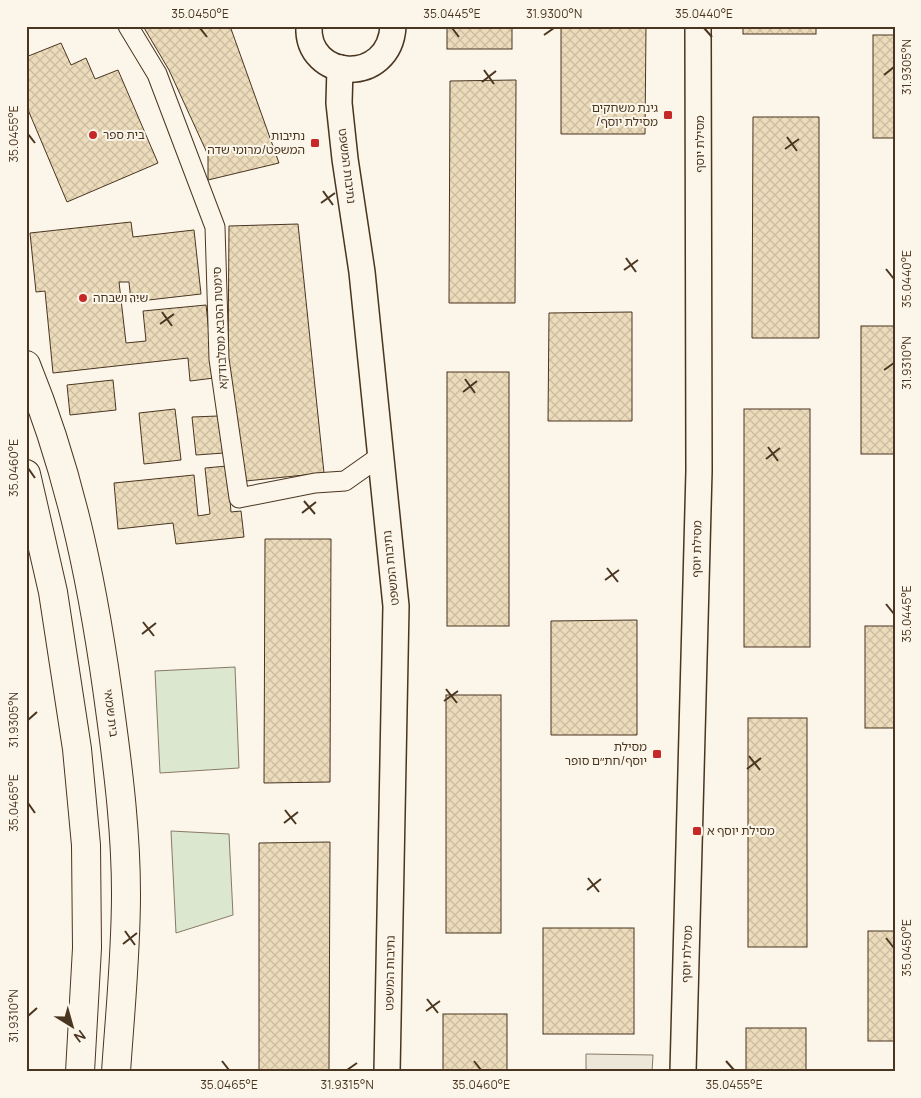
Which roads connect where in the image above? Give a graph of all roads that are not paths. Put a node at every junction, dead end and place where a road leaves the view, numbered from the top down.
1 (128, 26) edge
2 (309, 26) edge
3 (392, 26) edge
4 (698, 26) edge
5 (340, 68) junction
6 (26, 365) edge
7 (379, 456) junction
8 (26, 474) edge
9 (80, 1072) edge
10 (116, 1072) edge
11 (388, 1072) edge
12 (684, 1072) edge

1 - 7 street, סימטת הסבא מסלבודקא
2 - 5 street
3 - 5 street
4 - 12 street, מסילת יוסף
5 - 7 street, נתיבות המשפט
6 - 10 street, בית שמאי
7 - 11 street, נתיבות המשפט
8 - 9 street

